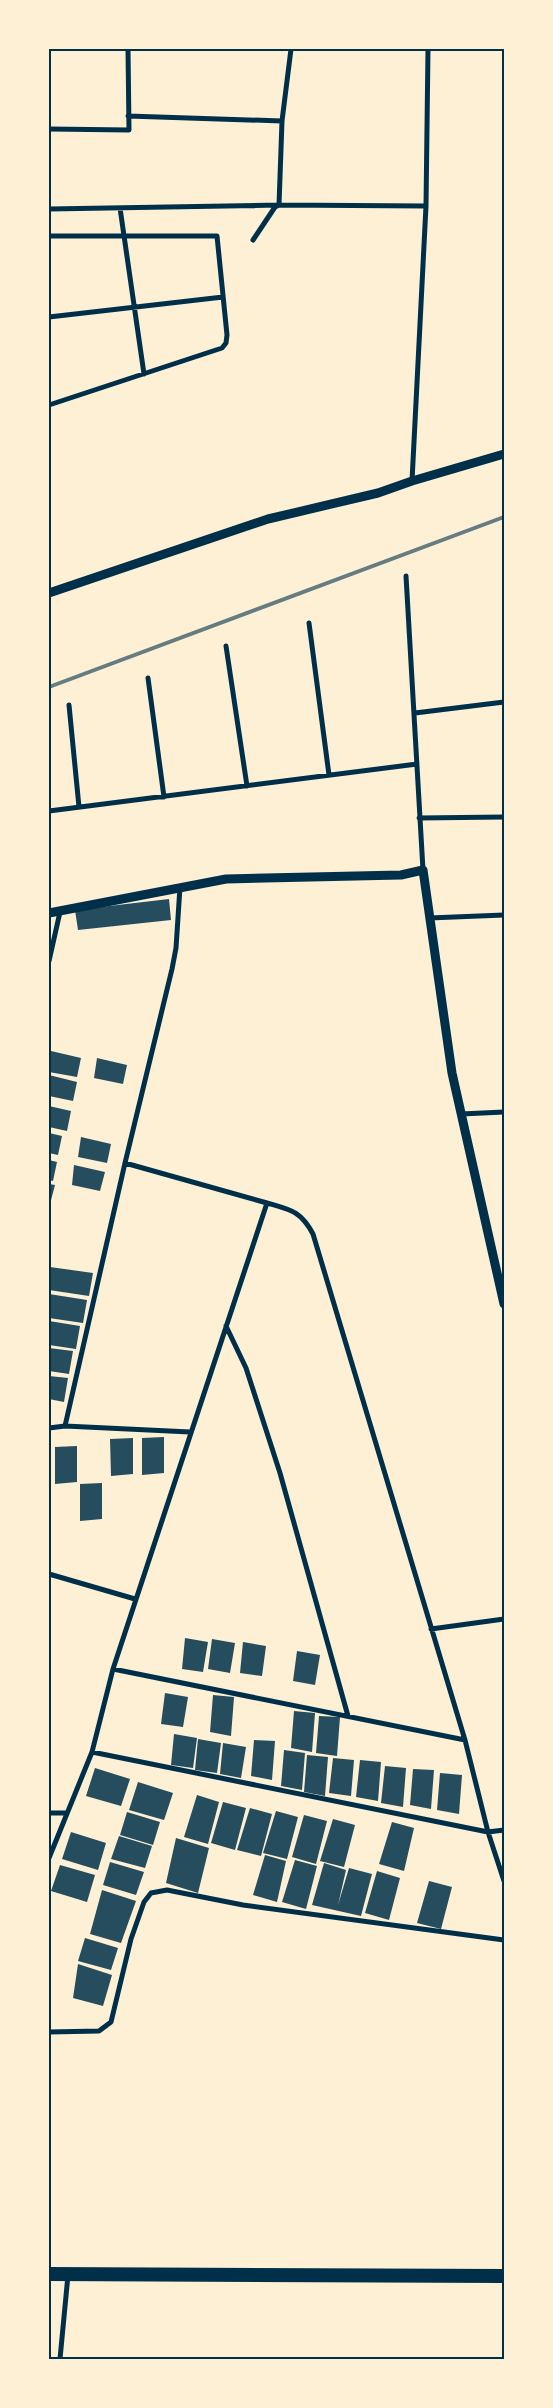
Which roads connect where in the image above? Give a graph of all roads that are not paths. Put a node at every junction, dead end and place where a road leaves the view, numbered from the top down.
1 (128, 49) edge
2 (291, 49) edge
3 (428, 49) edge
4 (128, 116) junction
5 (282, 120) junction
6 (49, 129) edge
7 (279, 205) junction
8 (426, 206) junction
9 (120, 208) junction
10 (49, 209) edge
11 (124, 235) junction
12 (49, 236) edge
13 (253, 240) dead end
14 (224, 297) junction
15 (135, 309) junction
16 (49, 317) edge
17 (144, 374) junction
18 (49, 406) edge
19 (504, 454) edge
20 (412, 481) junction
21 (406, 576) dead end
22 (49, 593) edge
23 (309, 623) dead end
24 (226, 646) dead end
25 (148, 678) dead end
26 (504, 702) edge
27 (69, 705) dead end
28 (415, 712) junction
29 (417, 764) junction
30 (329, 775) junction
31 (247, 786) junction
32 (164, 796) junction
33 (79, 808) junction
34 (49, 811) edge
35 (504, 817) edge
36 (419, 818) junction
37 (423, 870) junction
38 (180, 887) junction
39 (60, 912) junction
40 (49, 913) edge
41 (504, 915) edge
42 (429, 918) junction
43 (49, 961) edge
44 (504, 1112) edge
45 (461, 1114) junction
46 (125, 1163) junction
47 (267, 1203) junction
48 (504, 1304) edge
49 (226, 1326) junction
50 (65, 1426) junction
51 (49, 1428) edge
52 (190, 1432) junction
53 (49, 1574) edge
54 (135, 1599) junction
55 (504, 1619) edge
56 (431, 1628) junction
57 (113, 1669) junction
58 (348, 1716) junction
59 (465, 1740) junction
60 (92, 1752) junction
61 (49, 1813) edge
62 (65, 1813) junction
63 (504, 1830) edge
64 (488, 1832) junction
65 (49, 1858) edge
66 (504, 1881) edge
67 (504, 1940) edge
68 (49, 2032) edge
69 (49, 2274) edge
70 (68, 2274) junction
71 (504, 2276) edge
72 (60, 2359) edge

1 - 4 street
2 - 5 street
3 - 8 street
4 - 5 street
4 - 6 street
5 - 7 street
7 - 8 street
7 - 9 street
7 - 13 street
8 - 20 street
9 - 10 street
9 - 11 street
11 - 12 street
11 - 14 street
11 - 15 street
14 - 15 street
14 - 17 street
15 - 16 street
15 - 17 street
17 - 18 street
19 - 20 street
20 - 22 street
21 - 28 street
23 - 30 street
24 - 31 street
25 - 32 street
26 - 28 street
27 - 33 street
28 - 29 street
29 - 30 street
29 - 36 street
30 - 31 street
31 - 32 street
32 - 33 street
33 - 34 street
35 - 36 street
36 - 37 street
37 - 38 street
37 - 42 street
38 - 39 street
38 - 46 street
39 - 40 street
39 - 43 street
41 - 42 street
42 - 45 street
44 - 45 street
45 - 48 street
46 - 47 street
46 - 50 street
47 - 49 street
47 - 56 street
49 - 52 street
49 - 58 street
50 - 51 street
50 - 52 street
52 - 54 street
53 - 54 street
54 - 57 street
55 - 56 street
56 - 59 street
57 - 58 street
57 - 60 street
58 - 59 street
59 - 64 street
60 - 62 street
60 - 64 street
61 - 62 street
62 - 65 street
63 - 64 street
64 - 66 street
67 - 68 street
69 - 70 highway
70 - 71 highway
70 - 72 street

